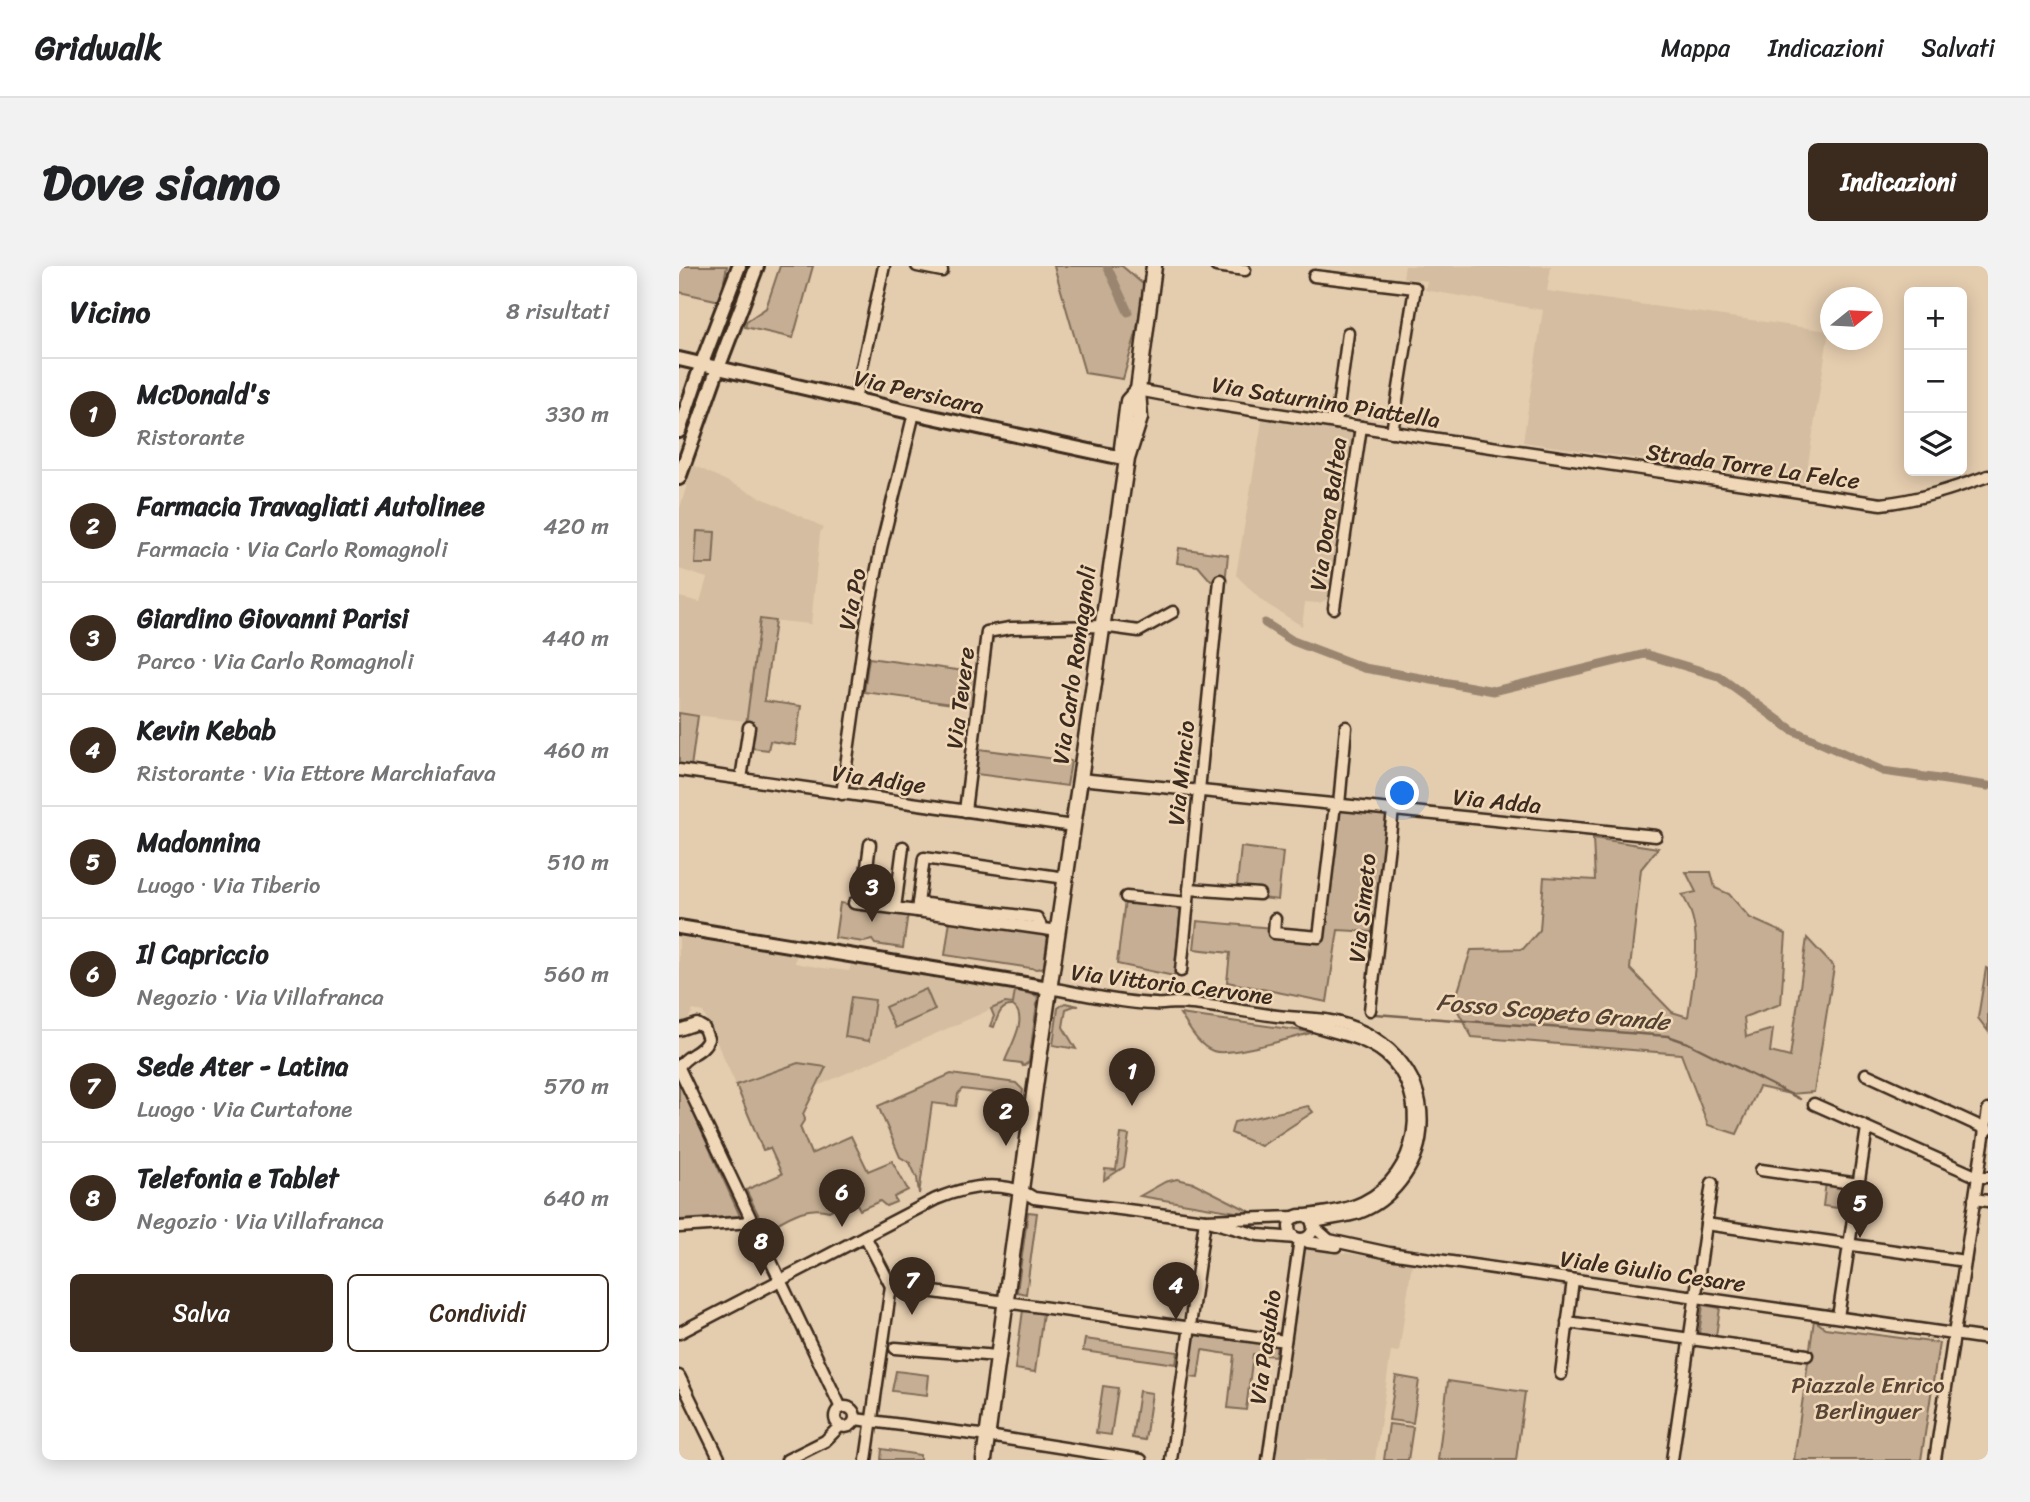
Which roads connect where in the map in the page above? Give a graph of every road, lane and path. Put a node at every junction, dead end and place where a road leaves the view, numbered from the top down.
1 (739, 266) edge
2 (757, 266) edge
3 (884, 266) edge
4 (917, 266) edge
5 (1154, 266) edge
6 (1216, 266) edge
7 (1245, 270) dead end
8 (942, 271) dead end
9 (1314, 276) dead end
10 (1348, 333) dead end
11 (679, 352) edge
12 (679, 359) edge
13 (702, 363) junction
14 (718, 368) junction
15 (1138, 390) junction
16 (855, 399) junction
17 (914, 414) junction
18 (1336, 423) junction
19 (1360, 427) junction
20 (679, 431) edge
21 (1392, 432) junction
22 (1509, 449) joint
23 (1127, 459) junction
24 (1988, 477) edge
25 (679, 478) edge
26 (1220, 580) dead end
27 (1334, 608) dead end
28 (1173, 612) dead end
29 (1102, 626) junction
30 (748, 727) dead end
31 (1346, 727) dead end
32 (679, 770) edge
33 (741, 779) junction
34 (1080, 779) junction
35 (1199, 791) junction
36 (842, 794) junction
37 (1337, 805) junction
38 (1392, 810) junction
39 (965, 811) junction
40 (1073, 826) junction
41 (1655, 836) dead end
42 (870, 844) dead end
43 (904, 847) dead end
44 (1066, 878) junction
45 (1189, 888) junction
46 (1259, 894) dead end
47 (1126, 897) dead end
48 (1188, 903) junction
49 (917, 907) junction
50 (895, 908) junction
51 (1275, 919) dead end
52 (679, 927) edge
53 (1058, 931) junction
54 (1181, 971) dead end
55 (1049, 988) junction
56 (1370, 1010) dead end
57 (1290, 1018) junction
58 (679, 1030) edge
59 (679, 1068) edge
60 (1866, 1074) dead end
61 (1814, 1104) dead end
62 (1988, 1110) edge
63 (1867, 1128) junction
64 (1987, 1130) edge
65 (1761, 1170) dead end
66 (1983, 1177) edge
67 (1712, 1184) dead end
68 (1859, 1184) junction
69 (1021, 1190) junction
70 (1974, 1199) junction
71 (1988, 1201) edge
72 (1298, 1216) junction
73 (1205, 1220) junction
74 (752, 1222) junction
75 (1706, 1224) junction
76 (1312, 1225) junction
77 (679, 1227) edge
78 (866, 1236) junction
79 (1300, 1239) junction
80 (1347, 1244) junction
81 (1849, 1245) junction
82 (1965, 1261) junction
83 (1573, 1280) junction
84 (781, 1282) junction
85 (891, 1286) junction
86 (1695, 1297) junction
87 (1006, 1301) junction
88 (1838, 1317) junction
89 (1567, 1322) junction
90 (1190, 1328) junction
91 (679, 1334) edge
92 (1954, 1334) junction
93 (1689, 1339) junction
94 (1988, 1339) edge
95 (1285, 1341) junction
96 (895, 1348) dead end
97 (1807, 1355) dead end
98 (998, 1356) junction
99 (1561, 1374) dead end
100 (679, 1376) edge
101 (841, 1408) junction
102 (855, 1419) junction
103 (871, 1420) junction
104 (839, 1426) junction
105 (988, 1436) junction
106 (720, 1460) edge
107 (787, 1460) edge
108 (866, 1460) edge
109 (984, 1460) edge
110 (1141, 1460) edge
111 (1171, 1460) edge
112 (1268, 1460) edge
113 (1672, 1460) edge
114 (1935, 1460) edge

1 - 13 street
2 - 14 street
3 - 16 street
4 - 8 street
5 - 15 main road, Via Carlo Romagnoli
6 - 7 street
9 - 21 street
10 - 18 street
11 - 13 street
12 - 13 street
13 - 14 street, Via Persicara
13 - 20 street
14 - 16 street, Via Persicara
14 - 25 street
15 - 18 street, Via Saturnino Piattella
15 - 23 main road, Via Carlo Romagnoli
16 - 17 street, Via Persicara
17 - 23 street, Via Persicara
17 - 36 street, Via Po
18 - 19 street, Via Saturnino Piattella
19 - 21 street, Via Saturnino Piattella
19 - 27 street, Via Dora Baltea
21 - 22 street, Via Saturnino Piattella
22 - 24 street, Strada Torre La Felce
23 - 29 main road, Via Carlo Romagnoli
26 - 35 street, Via Mincio
28 - 29 street
29 - 34 main road, Via Carlo Romagnoli
29 - 39 street, Via Tevere
30 - 33 street
31 - 37 street
32 - 33 street, Via Adige
33 - 36 street, Via Adige
34 - 35 street, Via Adda
34 - 40 main road, Via Carlo Romagnoli
35 - 37 street, Via Adda
35 - 45 street, Via Mincio
36 - 39 street, Via Adige
37 - 38 street, Via Adda
37 - 51 street
38 - 41 street, Via Adda
38 - 56 street, Via Simeto
39 - 40 street, Via Adige
40 - 44 main road, Via Carlo Romagnoli
42 - 50 street
43 - 50 street
44 - 49 street
44 - 53 main road, Via Carlo Romagnoli
45 - 46 street
45 - 48 street, Via Mincio
47 - 48 street
48 - 54 street, Via Mincio
49 - 50 street
49 - 53 street
52 - 55 street
53 - 55 main road, Via Carlo Romagnoli
55 - 57 street, Via Vittorio Cervone
55 - 69 main road, Via Carlo Romagnoli
57 - 72 street, Via Vittorio Cervone
57 - 76 street, Via Vittorio Cervone
58 - 59 street
59 - 74 street
60 - 64 street
61 - 63 street
62 - 64 street
63 - 66 street
63 - 68 street
64 - 66 street
65 - 68 street
66 - 70 street
67 - 75 street
68 - 81 street
69 - 73 street, Viale Giulio Cesare
69 - 78 street, Viale Giulio Cesare
69 - 87 main road, Via Carlo Romagnoli
70 - 71 street
70 - 82 street
72 - 73 street, Viale Giulio Cesare
72 - 76 street
72 - 79 street
73 - 79 street, Viale Giulio Cesare
73 - 90 street
74 - 77 street
74 - 84 street
75 - 81 street
75 - 86 street
76 - 79 street
76 - 80 street, Viale Giulio Cesare
78 - 84 street, Viale Giulio Cesare
78 - 85 street
79 - 80 street, Viale Giulio Cesare
79 - 95 street, Via Pasubio
80 - 83 street, Viale Giulio Cesare
81 - 82 street
81 - 88 street
82 - 92 street
83 - 86 street, Viale Giulio Cesare
83 - 89 street
84 - 91 street, Viale Giulio Cesare
84 - 101 street
85 - 87 street
85 - 103 street
86 - 88 street, Viale Giulio Cesare
86 - 93 street
87 - 90 street
87 - 98 main road, Via Carlo Romagnoli
88 - 92 street, Viale Giulio Cesare
89 - 93 street
89 - 99 street
90 - 95 street
90 - 111 street
92 - 94 street, Viale Giulio Cesare
92 - 114 street
93 - 97 street
93 - 113 street
95 - 112 street, Via Pasubio
96 - 98 street
98 - 105 main road, Via Carlo Romagnoli
100 - 106 street
101 - 102 street
101 - 104 street
102 - 103 street
102 - 104 street
103 - 105 street
103 - 108 street
104 - 107 street
105 - 109 main road, Via Carlo Romagnoli
105 - 110 street

